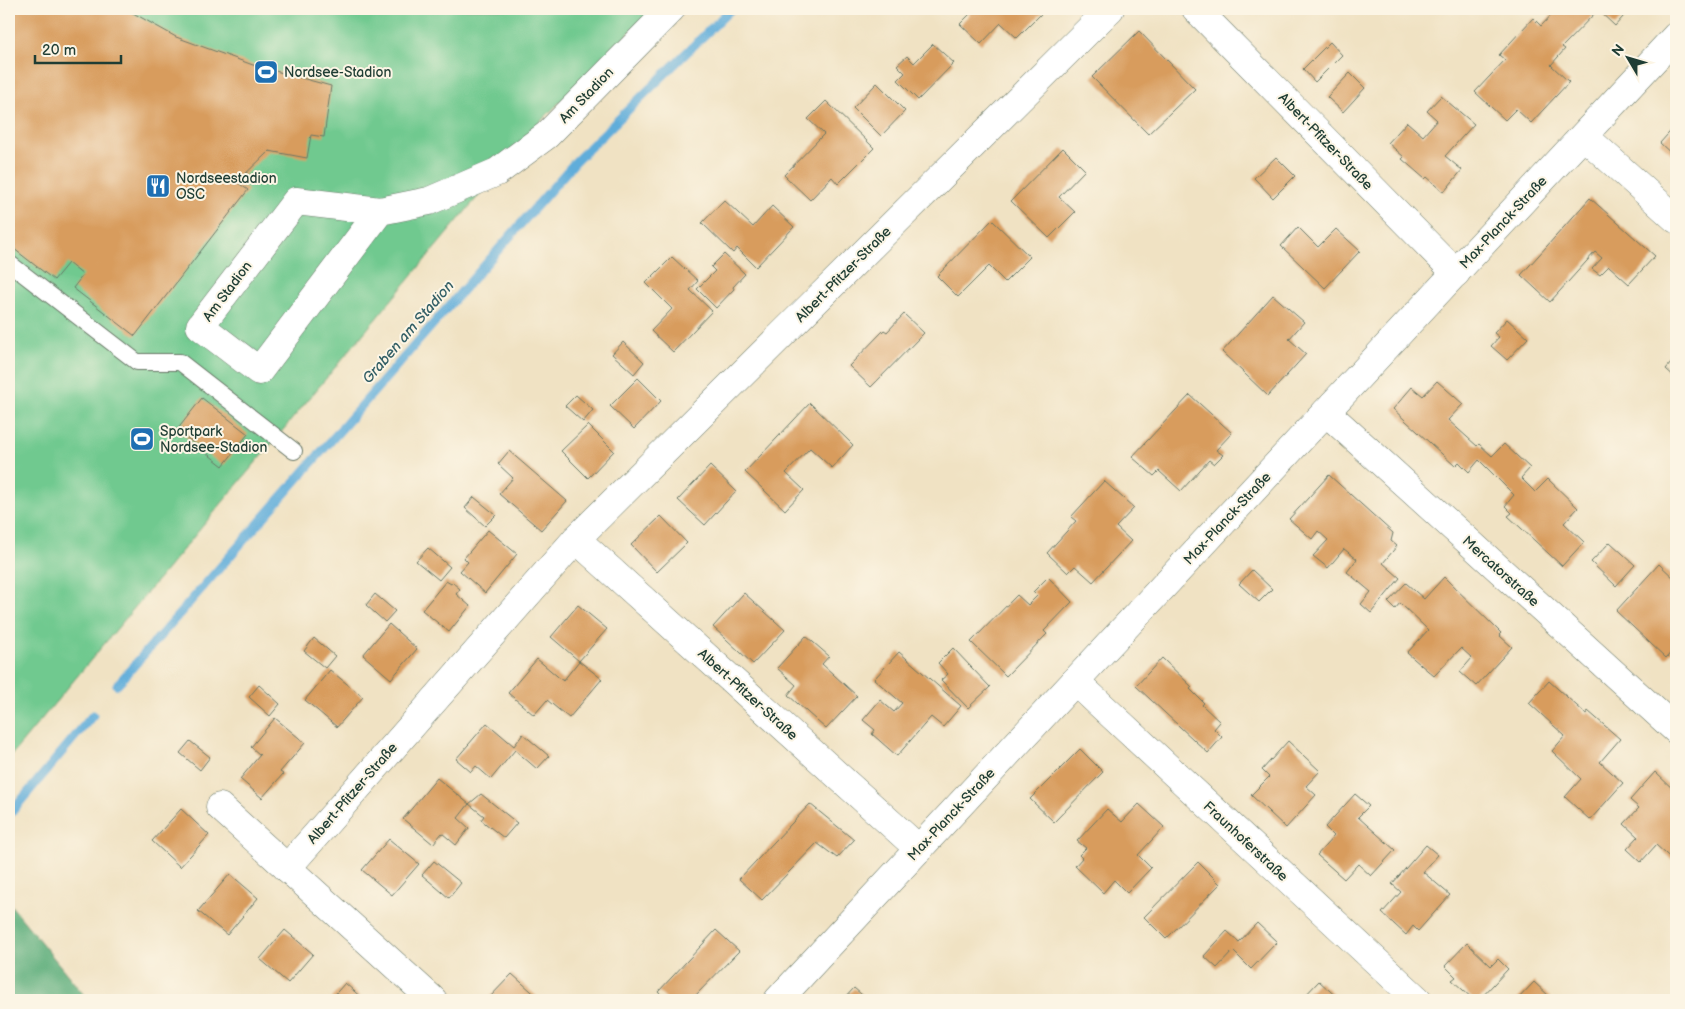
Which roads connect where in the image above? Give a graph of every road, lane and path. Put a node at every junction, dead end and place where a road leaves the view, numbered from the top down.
1 (671, 9) edge
2 (1110, 9) edge
3 (1196, 9) edge
4 (1676, 36) edge
5 (1584, 136) junction
6 (380, 211) junction
7 (1676, 219) edge
8 (9, 263) edge
9 (1456, 273) junction
10 (1326, 412) junction
11 (294, 451) dead end
12 (576, 539) junction
13 (1075, 681) junction
14 (1676, 730) edge
15 (220, 807) dead end
16 (919, 849) junction
17 (287, 868) junction
18 (433, 1000) edge
19 (778, 1000) edge
20 (1418, 1000) edge

1 - 6 street, Am Stadion
2 - 12 street, Albert-Pfitzer-Straße
3 - 9 street, Albert-Pfitzer-Straße
4 - 5 street, Max-Planck-Straße
5 - 7 street
5 - 9 street, Max-Planck-Straße
6 - 6 street, Am Stadion
8 - 11 lane
9 - 10 street, Max-Planck-Straße
10 - 13 street, Max-Planck-Straße
10 - 14 street, Mercatorstraße
12 - 16 street, Albert-Pfitzer-Straße
12 - 17 street, Albert-Pfitzer-Straße
13 - 16 street, Max-Planck-Straße
13 - 20 street, Fraunhoferstraße
15 - 17 street
16 - 19 street, Max-Planck-Straße
17 - 18 street

